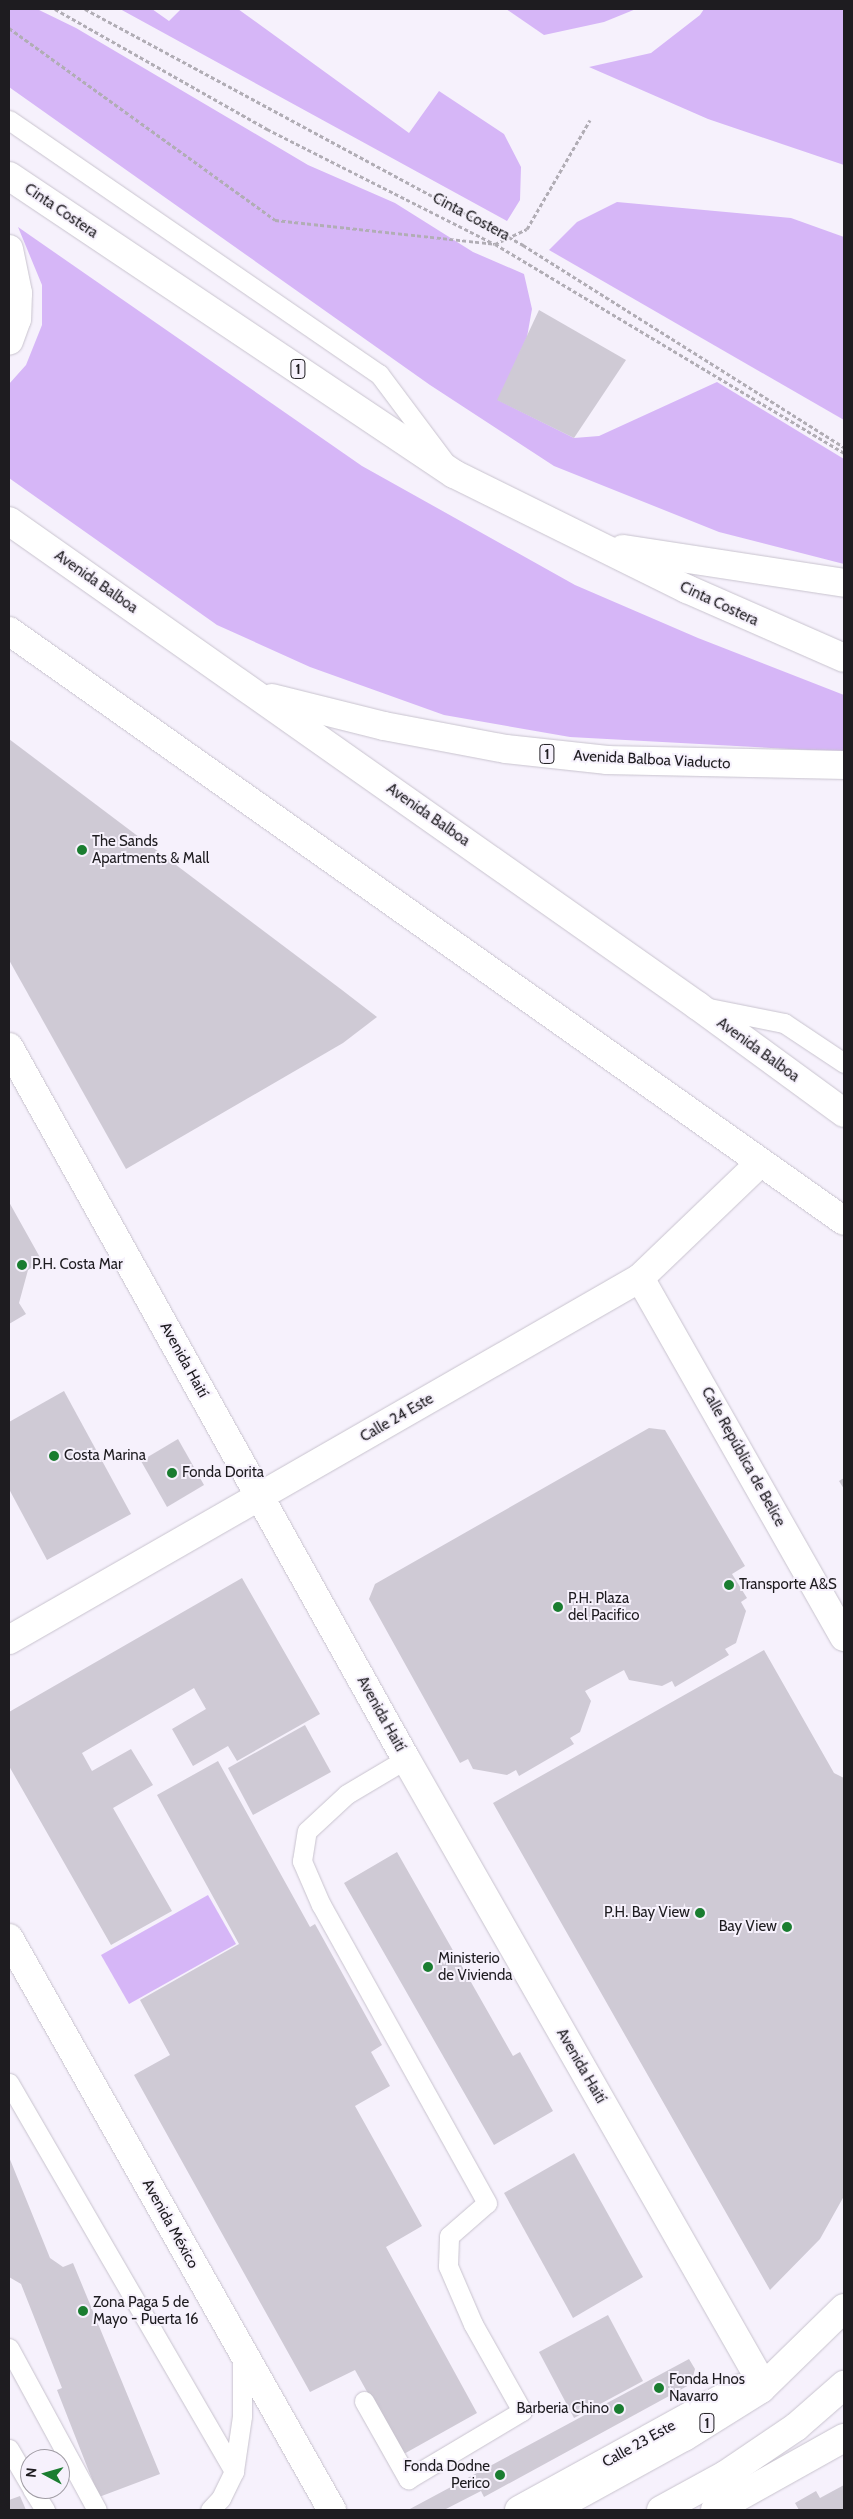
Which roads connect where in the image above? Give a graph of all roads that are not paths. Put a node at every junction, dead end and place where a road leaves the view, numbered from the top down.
1 (9, 120) edge
2 (9, 176) edge
3 (9, 249) edge
4 (9, 341) edge
5 (454, 474) junction
6 (9, 520) edge
7 (597, 545) junction
8 (844, 583) edge
9 (9, 630) edge
10 (844, 658) edge
11 (256, 694) junction
12 (844, 765) edge
13 (698, 1006) junction
14 (9, 1046) edge
15 (844, 1063) edge
16 (844, 1113) edge
17 (760, 1163) junction
18 (844, 1220) edge
19 (640, 1278) junction
20 (260, 1496) junction
21 (844, 1637) edge
22 (9, 1640) edge
23 (406, 1759) junction
24 (9, 1938) edge
25 (9, 2083) edge
26 (844, 2293) edge
27 (844, 2308) edge
28 (9, 2348) edge
29 (242, 2351) junction
30 (759, 2378) junction
31 (844, 2385) edge
32 (364, 2400) dead end
33 (844, 2438) edge
34 (9, 2449) edge
35 (20, 2468) edge
36 (234, 2471) junction
37 (38, 2499) edge
38 (45, 2510) edge
39 (97, 2510) edge
40 (210, 2510) edge
41 (332, 2510) edge
42 (519, 2510) edge
43 (551, 2510) edge
44 (661, 2510) edge
45 (715, 2510) edge

1 - 5 lane
2 - 5 main road, Cinta Costera / 1
3 - 4 main road
5 - 7 main road, Cinta Costera / 1
6 - 11 main road, Avenida Balboa / 1
7 - 8 main road, Cinta Costera
7 - 10 main road, Cinta Costera / 1
9 - 17 main road
11 - 12 main road, Avenida Balboa Viaducto / 1
11 - 13 main road, Avenida Balboa
13 - 15 lane
13 - 16 main road, Avenida Balboa
14 - 20 main road, Avenida Haití
17 - 18 main road
17 - 19 main road, Calle 24 Este
19 - 20 main road, Calle 24 Este
19 - 21 main road, Calle República de Belice
20 - 22 main road, Calle 24 Este
20 - 23 main road, Avenida Haití
23 - 30 main road, Avenida Haití
23 - 32 lane
24 - 29 main road, Avenida México
25 - 36 lane
26 - 30 main road, Calle 23 Este / 1
27 - 43 main road, 1
28 - 39 lane
29 - 36 lane
29 - 41 main road, Avenida México
30 - 42 main road, Calle 23 Este / 1
31 - 44 main road
33 - 45 main road
34 - 35 lane
36 - 40 lane
37 - 38 lane

